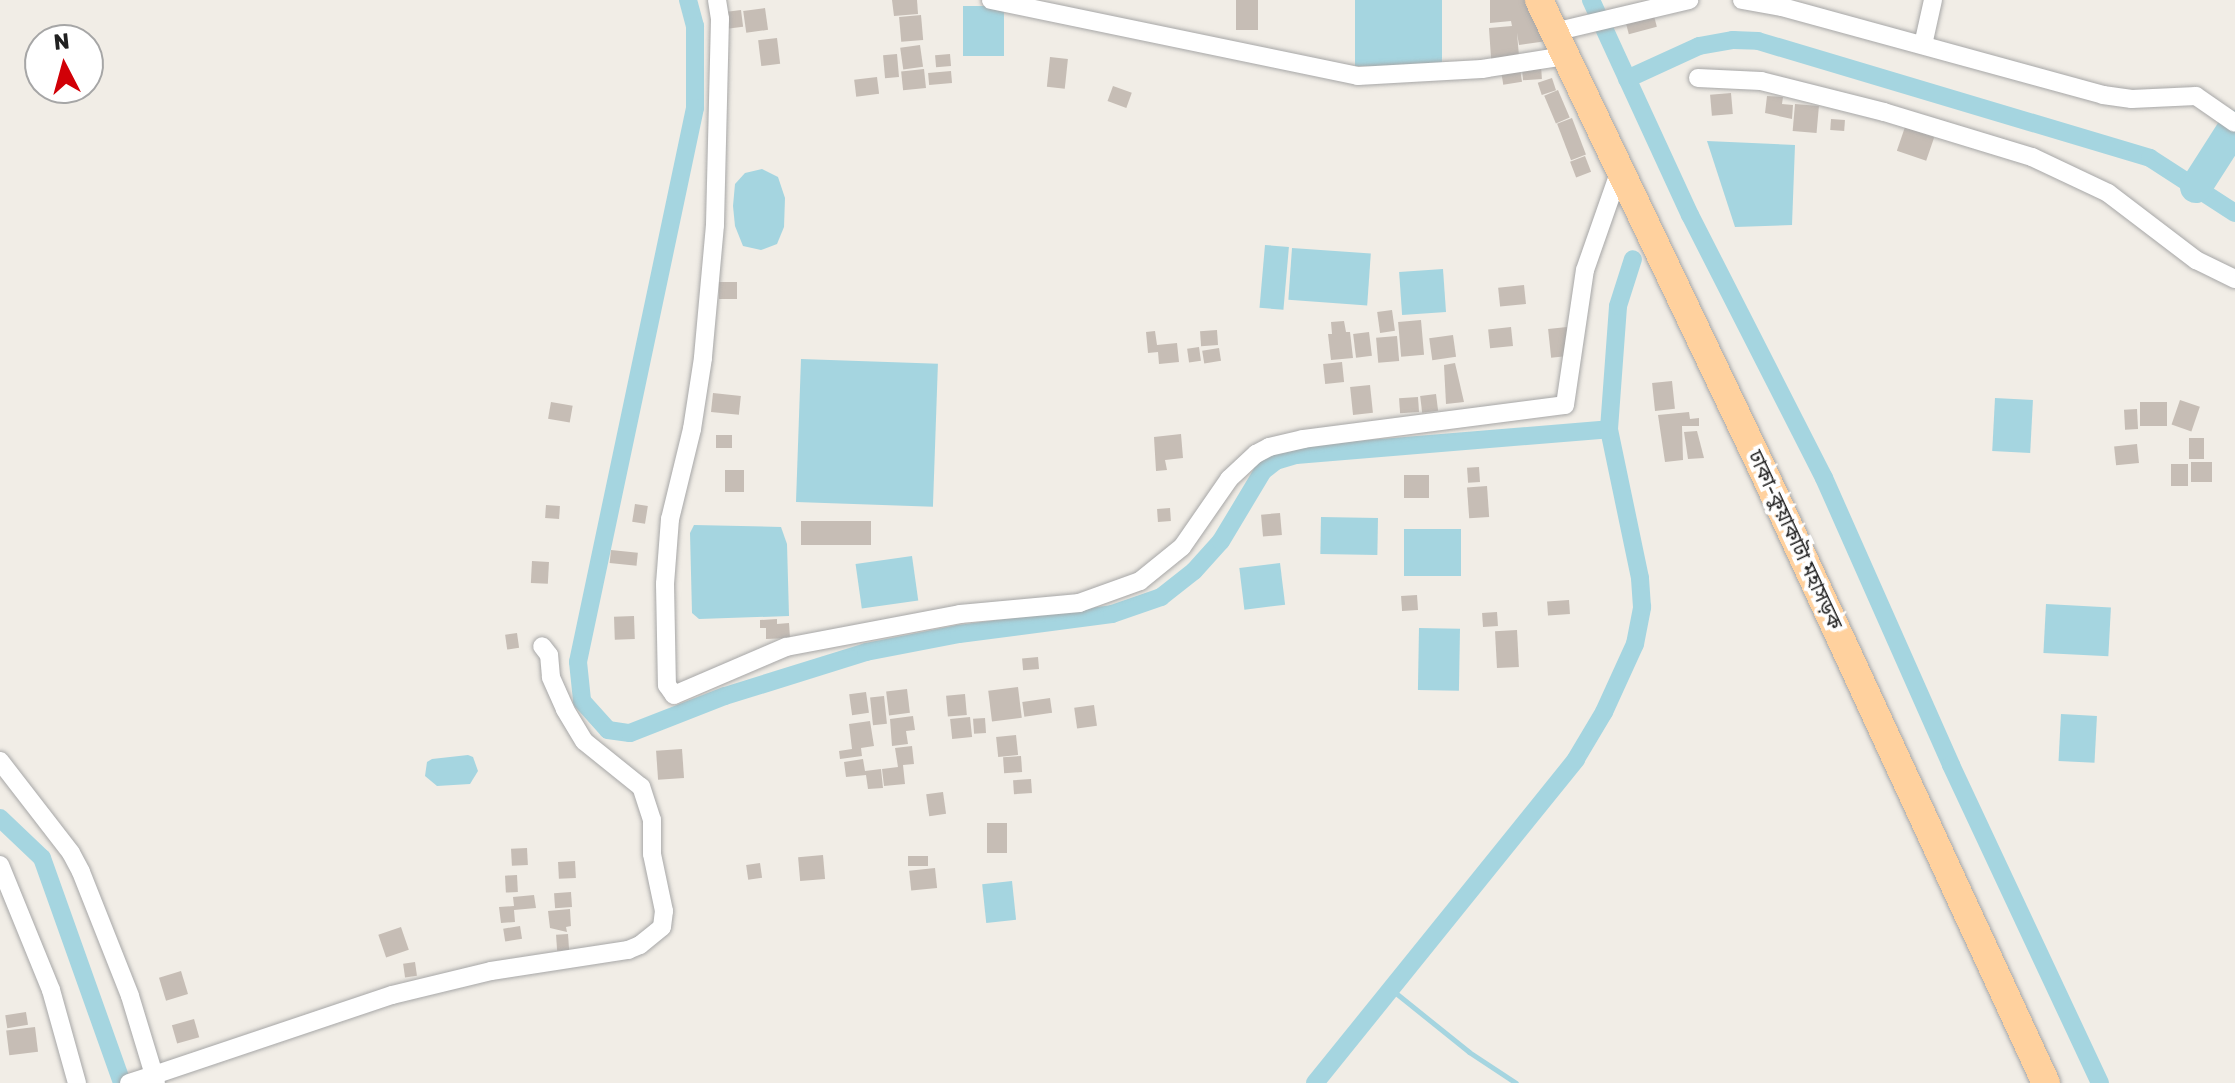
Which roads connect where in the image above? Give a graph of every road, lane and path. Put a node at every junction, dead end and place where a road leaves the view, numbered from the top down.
1 (717, 0) edge
2 (991, 0) edge
3 (1539, 0) edge
4 (1689, 0) edge
5 (1742, 0) edge
6 (1933, 0) edge
7 (1559, 44) junction
8 (1923, 45) junction
9 (1698, 78) dead end
10 (2235, 123) edge
11 (1619, 173) junction
12 (2235, 279) edge
13 (542, 646) dead end
14 (0, 761) edge
15 (0, 865) edge
16 (144, 1080) edge
17 (77, 1083) edge
18 (2046, 1083) edge

1 - 11 street
2 - 7 street
3 - 7 main road, ঢাকা-কুয়াকাটা মহাসড়ক
4 - 7 street
5 - 8 street
6 - 8 street
7 - 11 main road, ঢাকা-কুয়াকাটা মহাসড়ক
8 - 10 street
9 - 12 street
11 - 18 main road, ঢাকা-কুয়াকাটা মহাসড়ক
13 - 16 street
14 - 16 street
15 - 17 street

